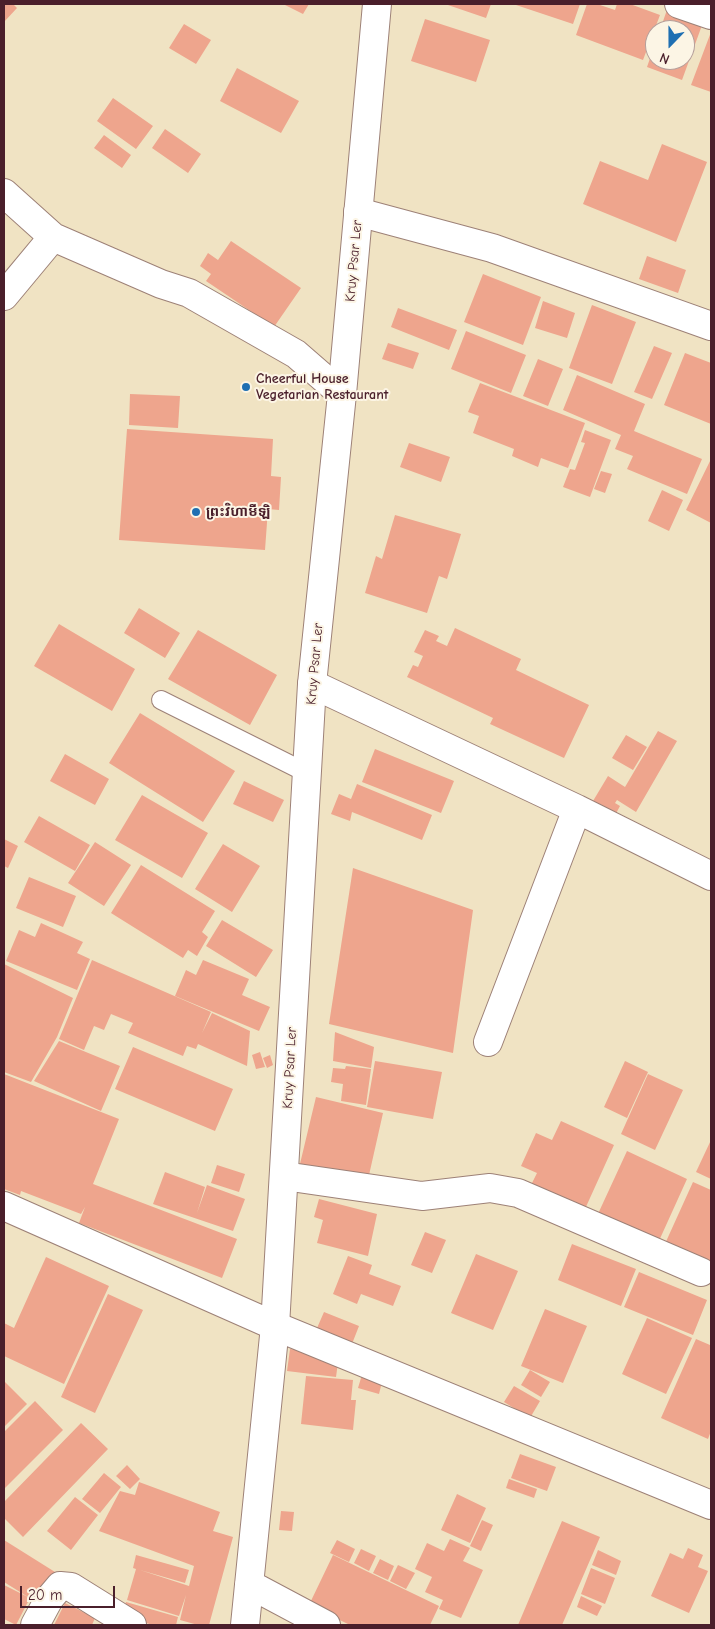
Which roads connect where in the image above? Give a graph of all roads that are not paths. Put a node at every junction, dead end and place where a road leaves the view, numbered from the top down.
1 (377, 4) edge
2 (679, 4) edge
3 (711, 15) edge
4 (4, 193) edge
5 (358, 212) junction
6 (53, 237) junction
7 (4, 296) edge
8 (711, 326) edge
9 (342, 394) junction
10 (312, 684) junction
11 (162, 700) dead end
12 (307, 773) junction
13 (577, 809) junction
14 (711, 876) edge
15 (488, 1042) dead end
16 (284, 1176) junction
17 (4, 1206) edge
18 (701, 1272) dead end
19 (275, 1326) junction
20 (711, 1505) edge
21 (249, 1584) junction
22 (35, 1625) edge
23 (132, 1625) edge
24 (245, 1625) edge
25 (326, 1625) edge

1 - 5 street, Kruy Psar Ler
2 - 3 street
4 - 6 street
5 - 8 street
5 - 9 street, Kruy Psar Ler
6 - 7 street
6 - 9 street
9 - 10 street, Kruy Psar Ler
10 - 12 street, Kruy Psar Ler
10 - 13 street
11 - 12 lane
12 - 16 street, Kruy Psar Ler
13 - 14 street
13 - 15 street
16 - 18 street
16 - 19 street, Kruy Psar Ler
17 - 19 street
19 - 20 street
19 - 21 street, Kruy Psar Ler
21 - 24 street, Kruy Psar Ler
21 - 25 street
22 - 23 street

